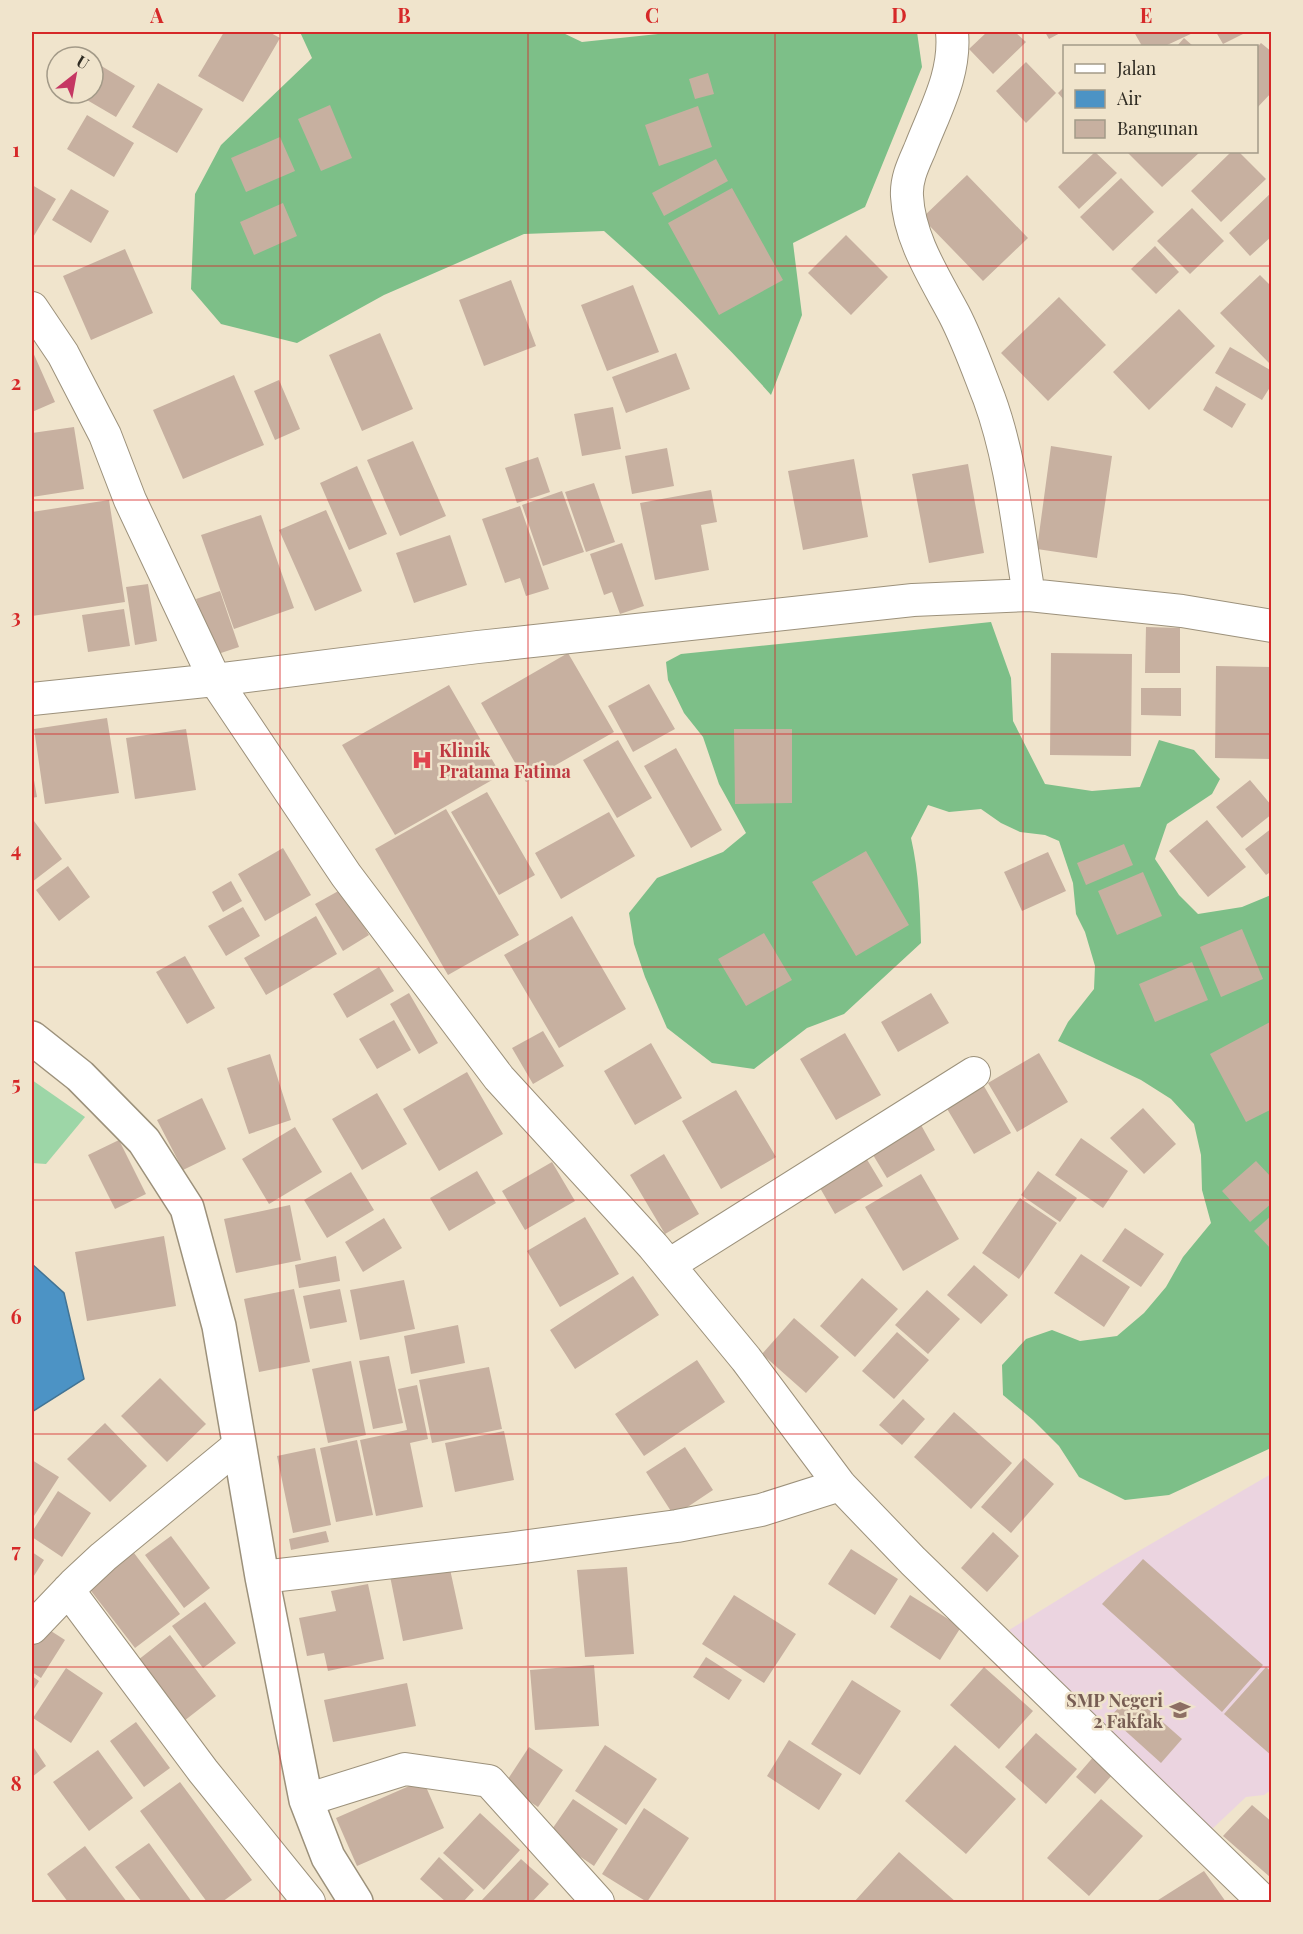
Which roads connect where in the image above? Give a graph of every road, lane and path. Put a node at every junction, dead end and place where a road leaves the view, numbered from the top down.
1 (952, 32) edge
2 (32, 308) edge
3 (1029, 595) junction
4 (1272, 626) edge
5 (215, 680) junction
6 (32, 699) edge
7 (32, 1038) edge
8 (974, 1073) dead end
9 (669, 1265) junction
10 (239, 1445) junction
11 (840, 1485) junction
12 (262, 1577) junction
13 (68, 1590) junction
14 (32, 1628) edge
15 (306, 1800) junction
16 (309, 1902) edge
17 (356, 1902) edge
18 (598, 1902) edge
19 (1264, 1902) edge

1 - 3 street
2 - 5 street
3 - 4 street
3 - 5 street
5 - 6 street
5 - 9 street
7 - 10 main road
8 - 9 street
9 - 11 street
10 - 12 main road
10 - 13 street
11 - 12 street
11 - 19 street
12 - 15 main road
13 - 14 street
13 - 16 street
15 - 17 main road
15 - 18 street

